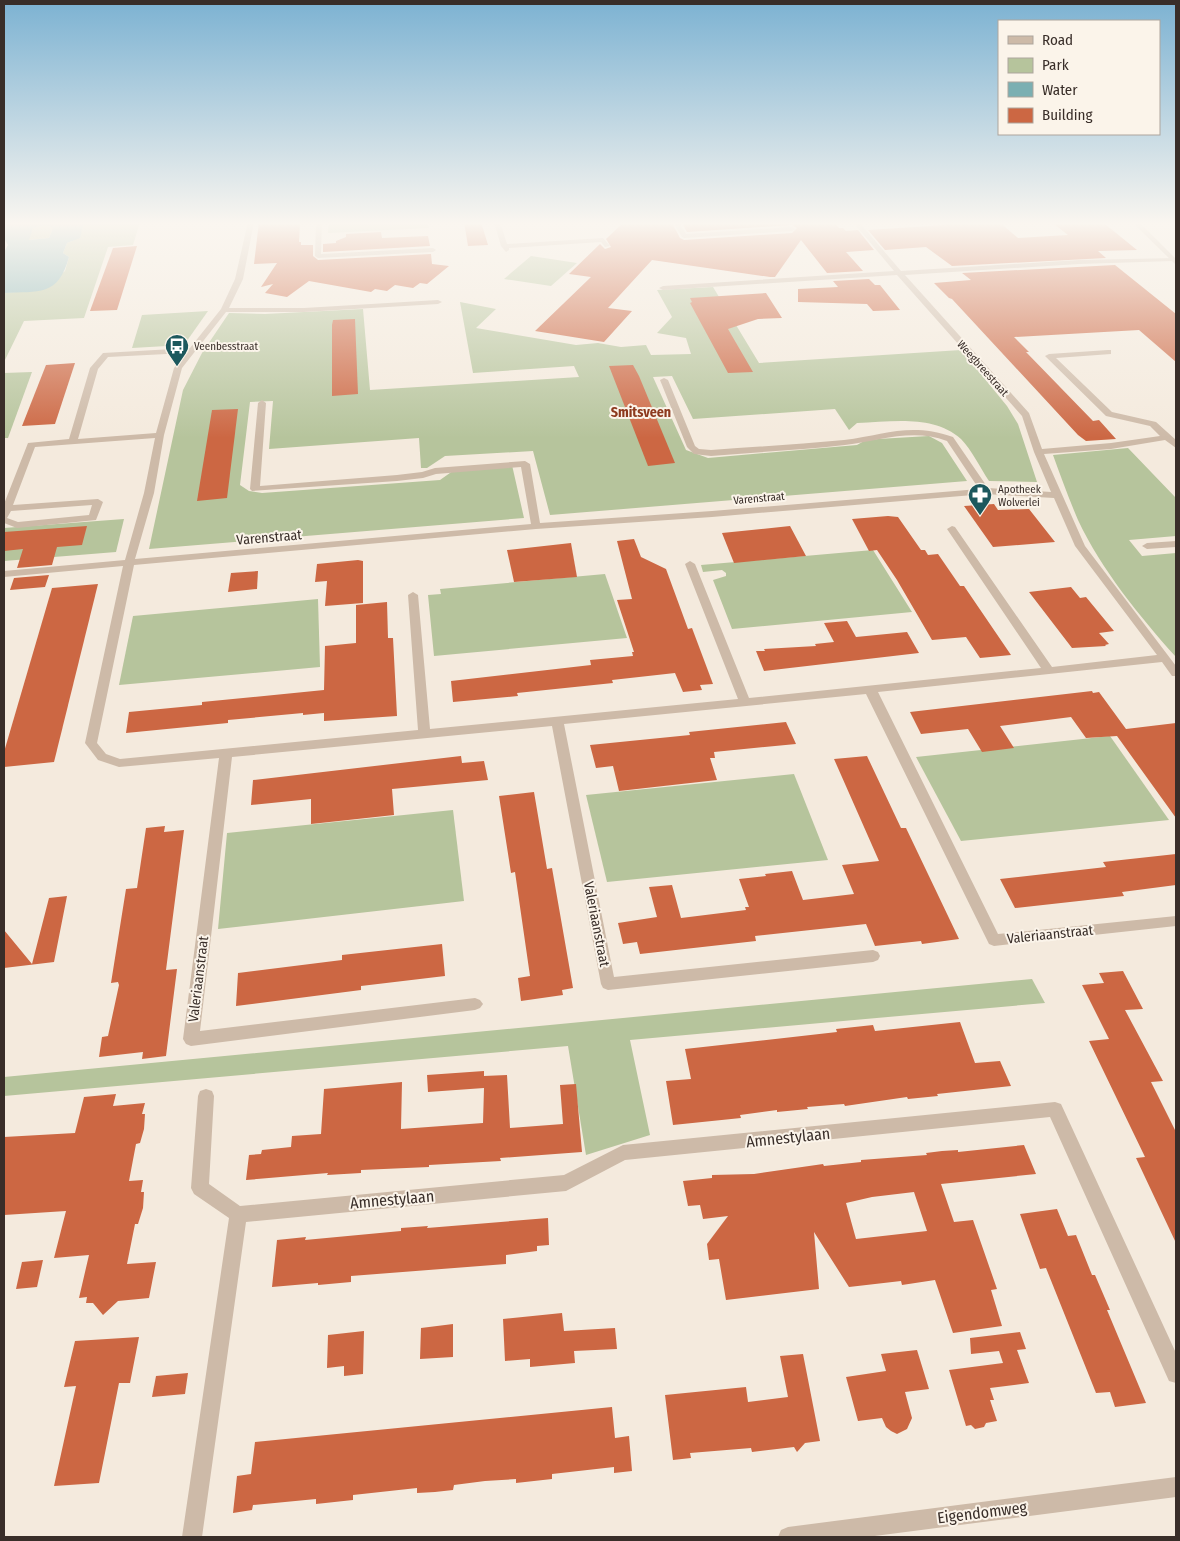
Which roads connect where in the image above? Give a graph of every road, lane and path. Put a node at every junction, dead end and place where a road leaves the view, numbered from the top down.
1 (232, 294) edge
2 (918, 294) edge
3 (438, 302) dead end
4 (224, 310) junction
5 (191, 350) junction
6 (1108, 352) dead end
7 (664, 380) dead end
8 (262, 403) dead end
9 (160, 435) junction
10 (1168, 437) junction
11 (73, 442) junction
12 (1176, 444) edge
13 (1038, 452) junction
14 (985, 491) junction
15 (1057, 495) junction
16 (5, 515) edge
17 (536, 526) junction
18 (952, 530) dead end
19 (1176, 544) edge
20 (1147, 546) dead end
21 (129, 563) junction
22 (690, 564) dead end
23 (4, 574) edge
24 (413, 595) dead end
25 (1165, 658) junction
26 (1049, 671) junction
27 (1176, 673) edge
28 (870, 689) junction
29 (745, 703) junction
30 (557, 721) junction
31 (424, 734) junction
32 (226, 754) junction
33 (1176, 921) edge
34 (873, 956) dead end
35 (475, 1004) dead end
36 (206, 1096) dead end
37 (238, 1214) junction
38 (1176, 1374) edge
39 (1176, 1487) edge
40 (192, 1537) edge
41 (788, 1537) edge

1 - 4 street
2 - 13 street, Weegbreestraat
3 - 4 street
4 - 5 street
5 - 9 street
5 - 11 street
6 - 10 street
7 - 14 street
8 - 17 street
9 - 11 street
9 - 21 street
10 - 12 street
10 - 13 street
11 - 16 street
13 - 15 street, Weegbreestraat
14 - 15 street, Varenstraat
14 - 17 street, Varenstraat
15 - 25 street, Weegbreestraat
16 - 16 street
17 - 21 street, Varenstraat
18 - 26 street
19 - 20 street
21 - 23 street, Varenstraat
21 - 32 street
22 - 29 street
24 - 31 street
25 - 26 street
25 - 27 street, Weegbreestraat
26 - 28 street
28 - 29 street
28 - 33 street, Valeriaanstraat
29 - 30 street
30 - 31 street
30 - 34 street, Valeriaanstraat
31 - 32 street
32 - 35 street, Valeriaanstraat
36 - 37 street
37 - 38 street, Amnestylaan
37 - 40 street
39 - 41 street, Eigendomweg

